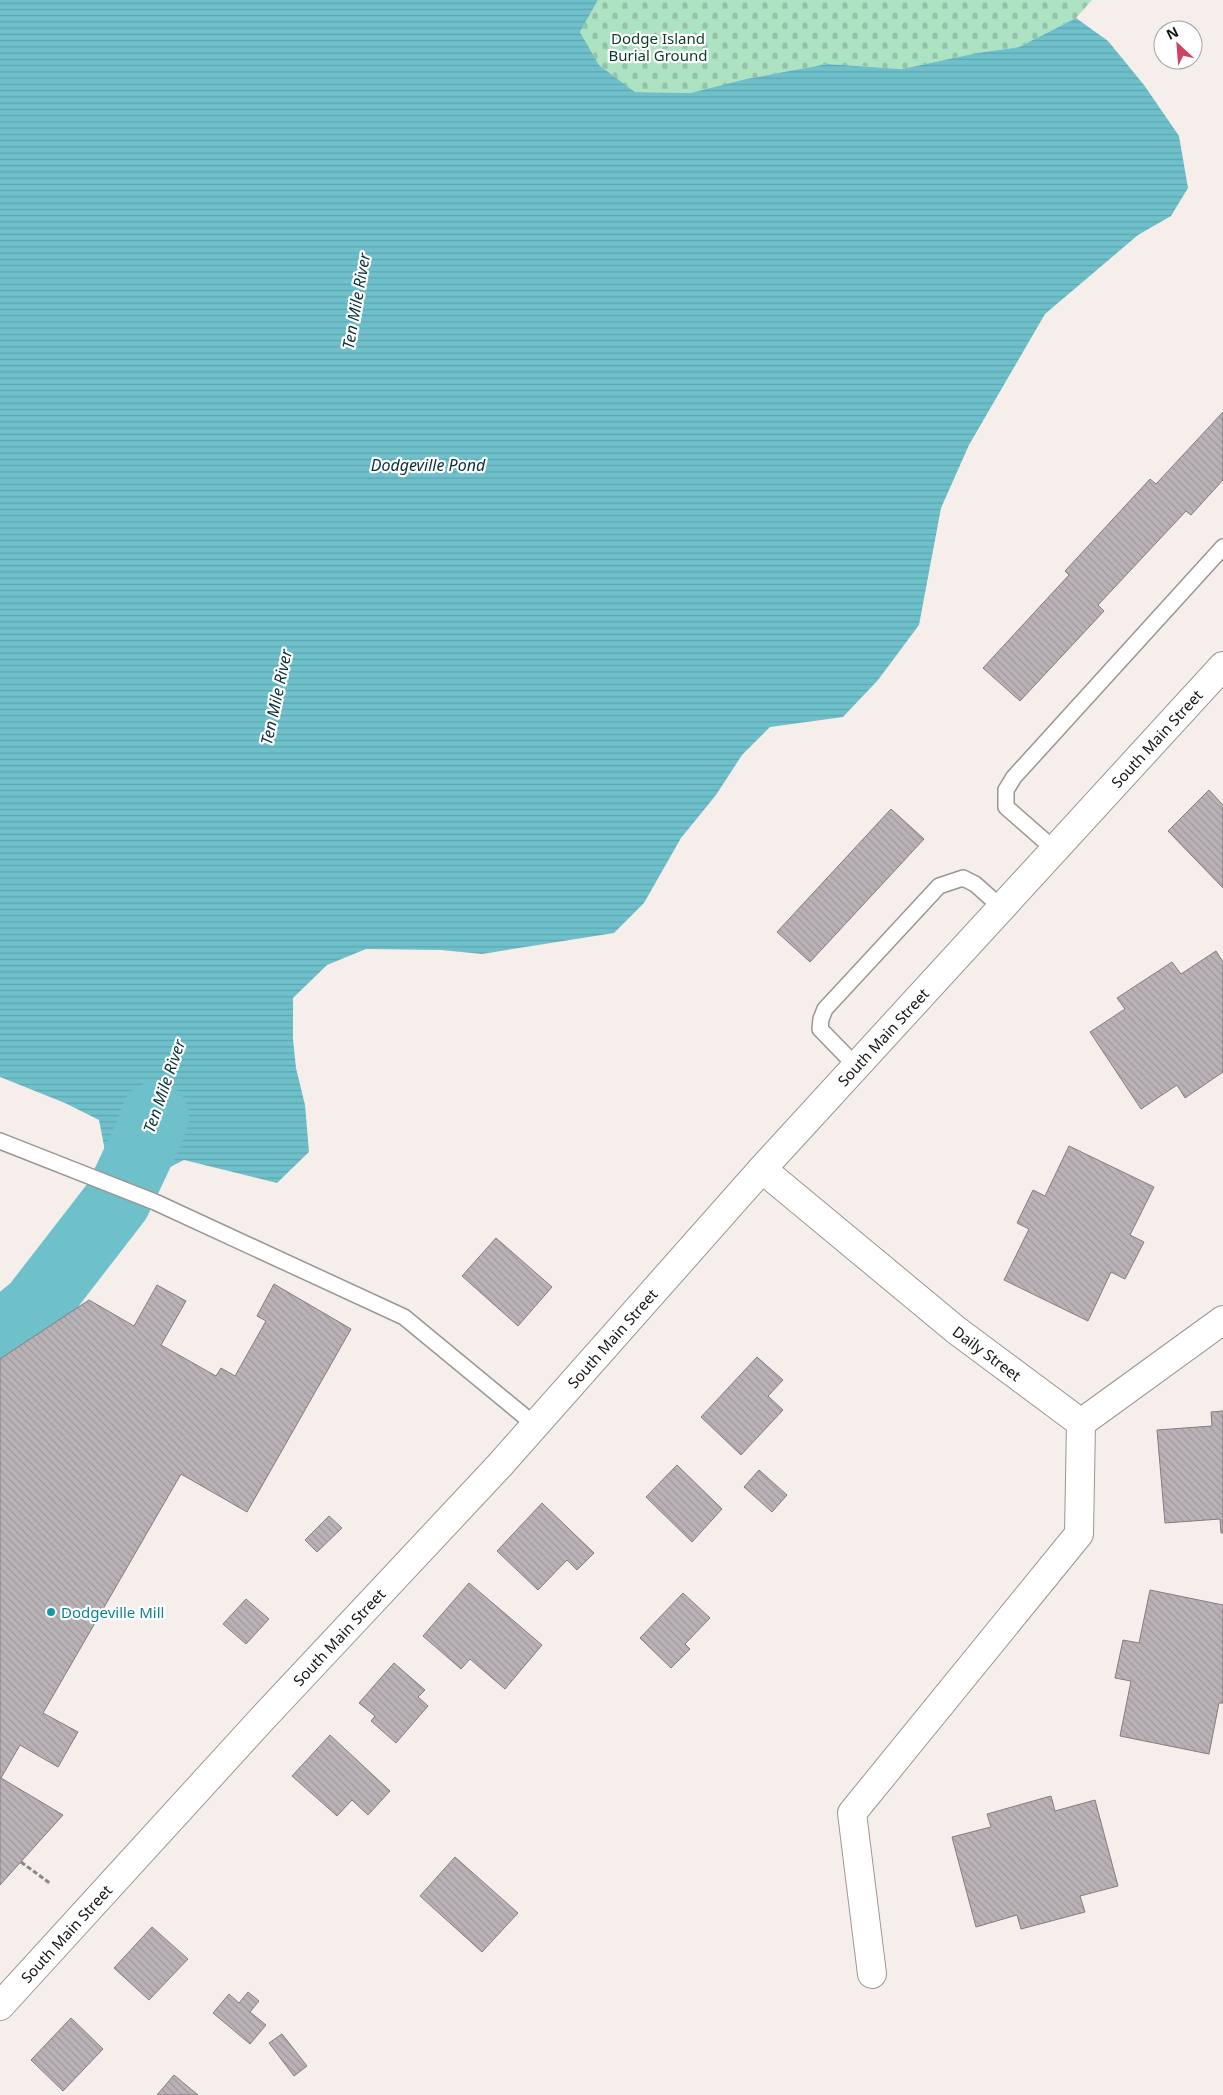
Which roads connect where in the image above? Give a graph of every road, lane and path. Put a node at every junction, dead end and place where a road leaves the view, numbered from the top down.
1 (1223, 547) edge
2 (1223, 666) edge
3 (1055, 850) junction
4 (1002, 908) junction
5 (856, 1066) junction
6 (0, 1141) edge
7 (762, 1169) junction
8 (1223, 1320) edge
9 (1081, 1423) junction
10 (535, 1425) junction
11 (21, 1862) dead end
12 (51, 1884) dead end
13 (872, 1974) dead end
14 (0, 2006) edge

1 - 3 lane
2 - 3 main road, South Main Street
3 - 4 main road, South Main Street
4 - 5 main road, South Main Street
4 - 5 lane
5 - 7 main road, South Main Street
6 - 10 lane
7 - 9 main road, Daily Street
7 - 10 main road, South Main Street
8 - 9 main road
9 - 13 main road
10 - 14 main road, South Main Street
11 - 12 path

